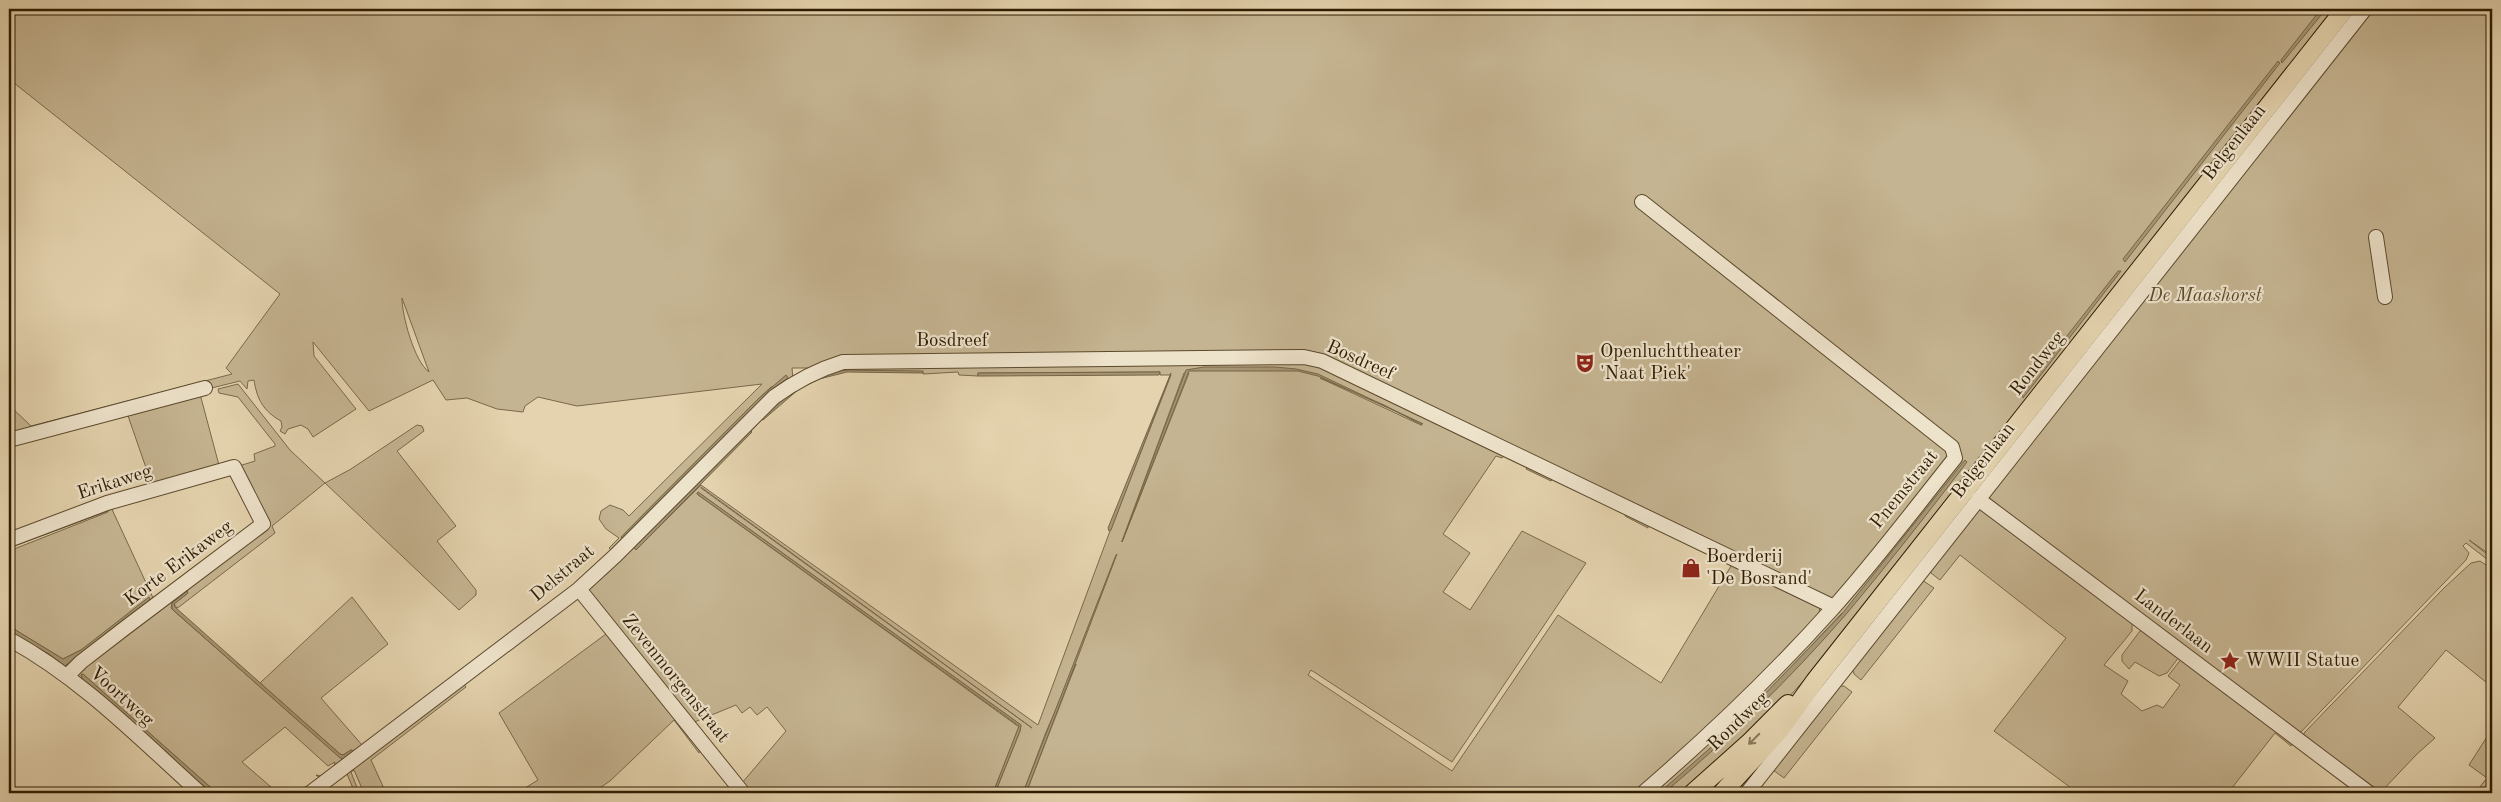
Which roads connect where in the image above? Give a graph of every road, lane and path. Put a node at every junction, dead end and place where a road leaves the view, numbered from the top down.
1 (2346, 9) edge
2 (2365, 9) edge
3 (2301, 78) junction
4 (1642, 202) dead end
5 (2376, 237) dead end
6 (2385, 297) dead end
7 (824, 368) joint
8 (205, 388) dead end
9 (9, 440) edge
10 (234, 467) joint
11 (1978, 499) junction
12 (9, 540) edge
13 (579, 589) junction
14 (1834, 607) junction
15 (9, 639) edge
16 (68, 676) junction
17 (1815, 681) junction
18 (200, 793) edge
19 (310, 793) edge
20 (743, 793) edge
21 (1643, 793) edge
22 (1693, 793) edge
23 (1722, 793) edge
24 (1747, 793) edge
25 (2369, 793) edge

1 - 3 main road, Rondweg
2 - 3 street, Belgenlaan
3 - 11 street, Belgenlaan
3 - 17 main road, Rondweg
4 - 14 street, Pnemstraat
5 - 6 street
7 - 13 street, Delstraat
7 - 14 street, Bosdreef
8 - 9 street
10 - 12 street, Erikaweg
10 - 16 street, Korte Erikaweg
11 - 24 street, Belgenlaan
11 - 25 street, Landerlaan
13 - 19 street, Delstraat
13 - 20 street, Zevenmorgenstraat
14 - 21 street, Pnemstraat
15 - 16 street, Voortweg
16 - 18 street, Voortweg
17 -> 22 main road, Rondweg
17 - 23 main road, Rondweg

